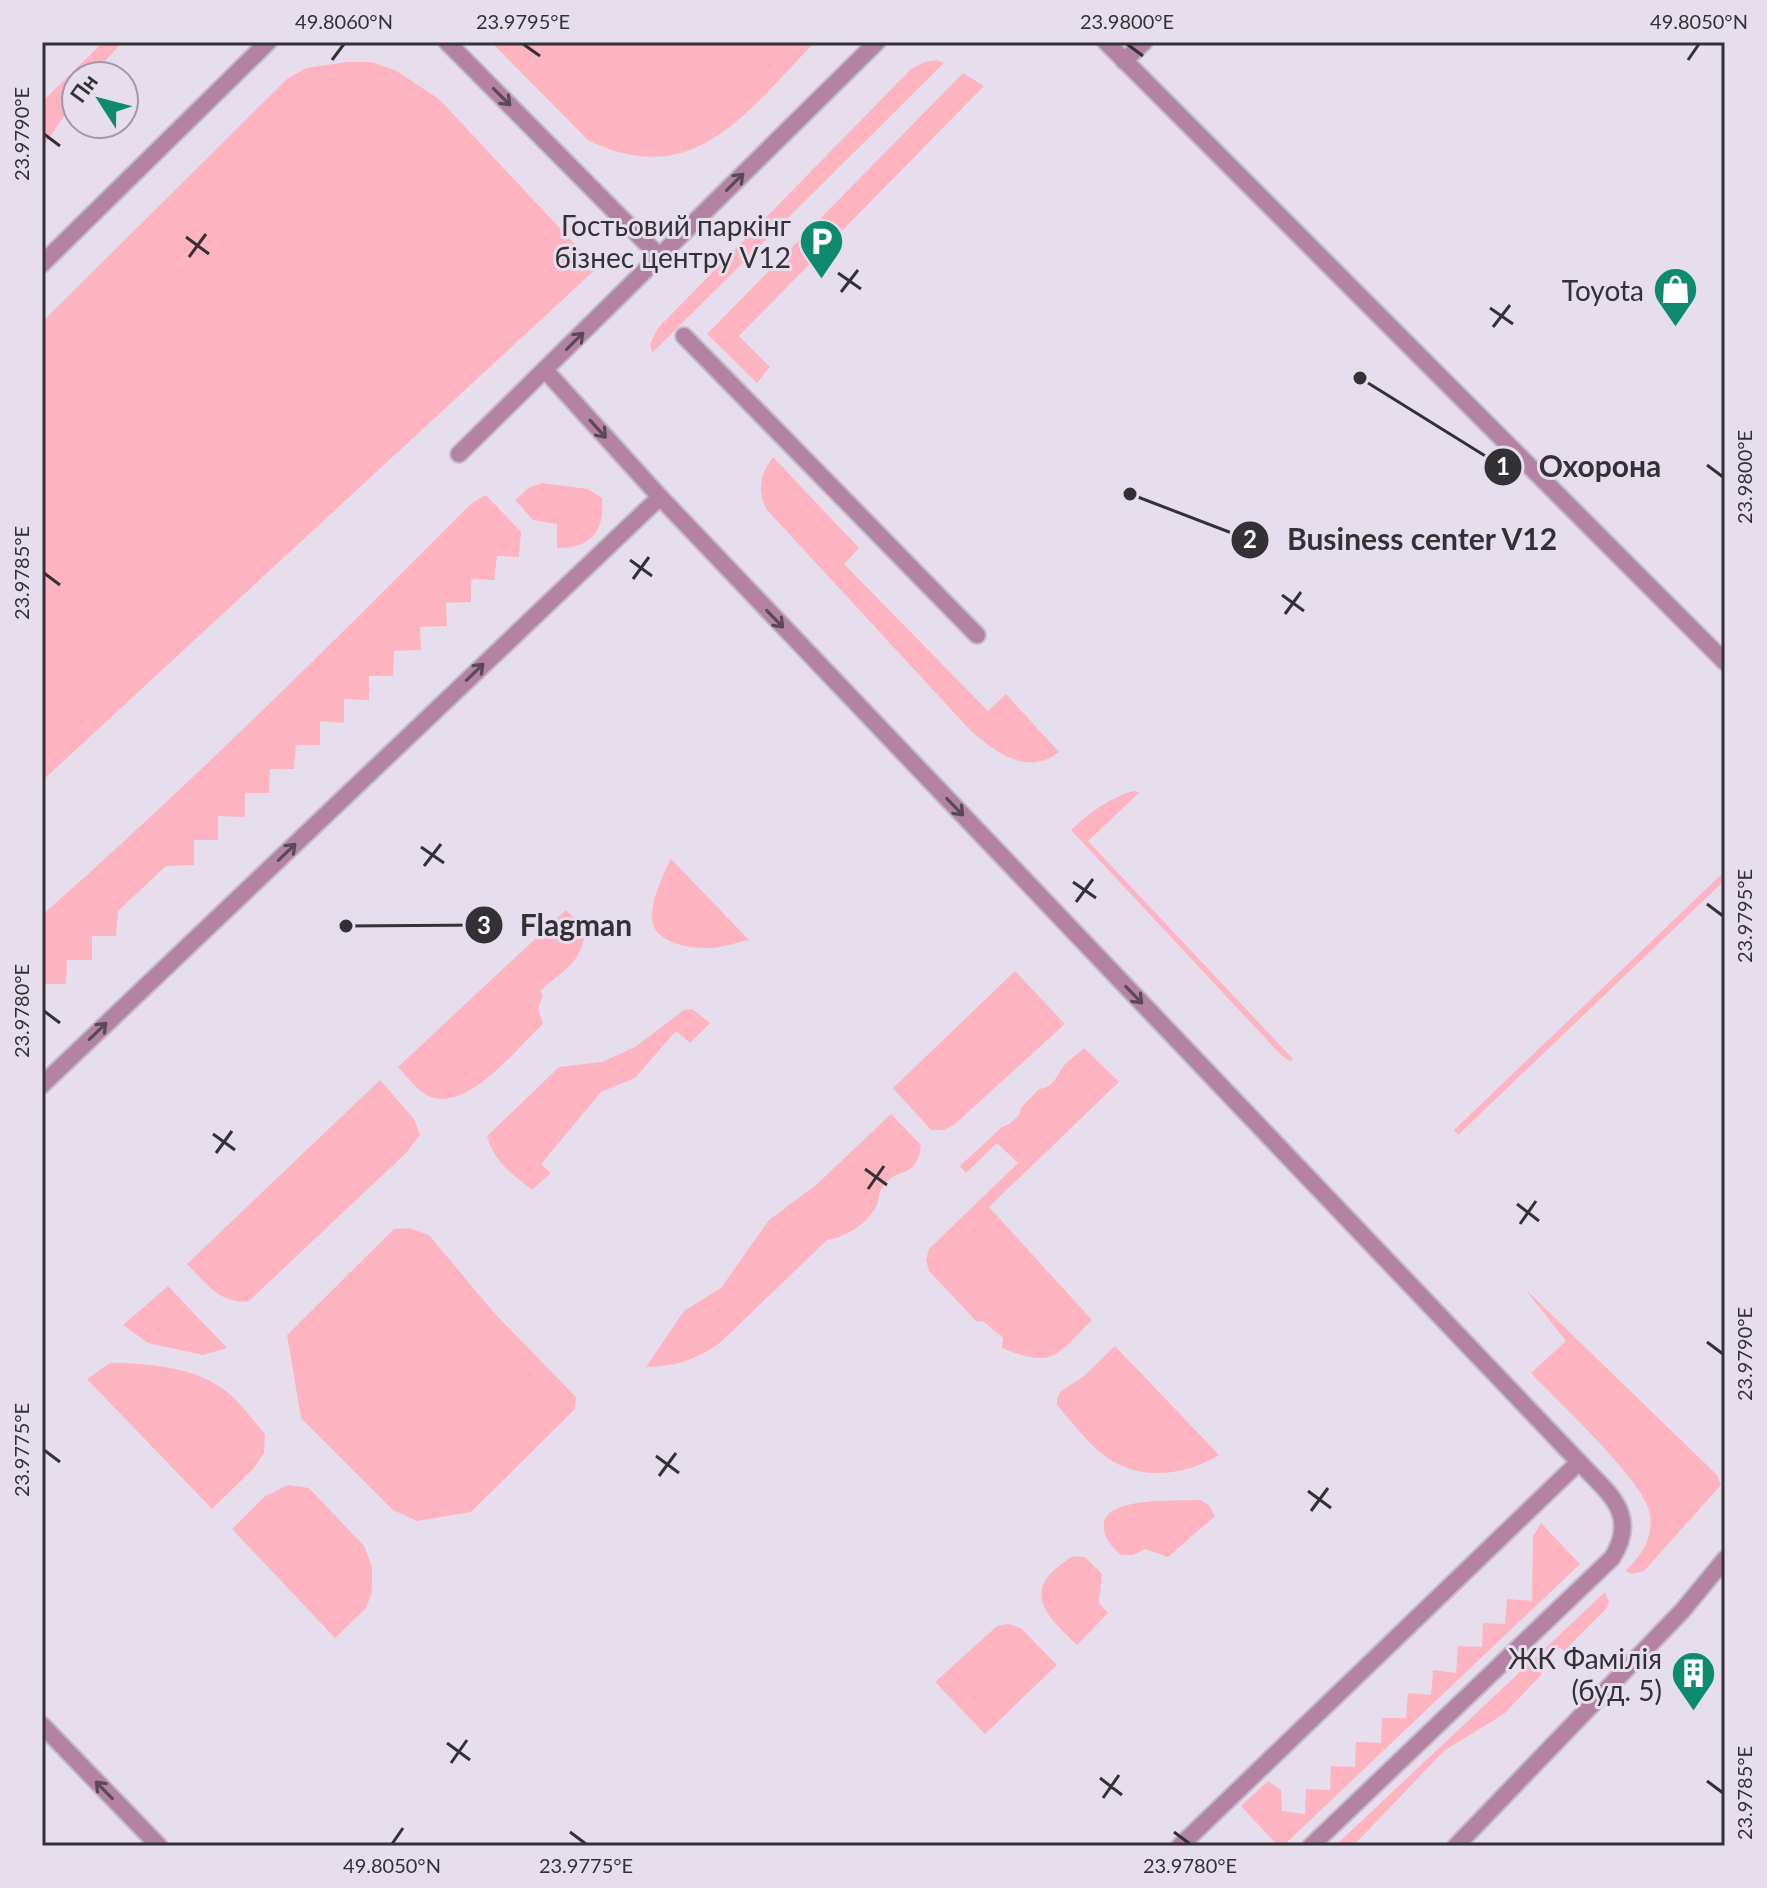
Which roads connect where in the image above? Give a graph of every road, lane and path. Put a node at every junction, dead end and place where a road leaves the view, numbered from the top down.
1 (268, 42) edge
2 (447, 42) edge
3 (877, 42) edge
4 (1106, 42) edge
5 (1144, 42) edge
6 (1124, 61) junction
7 (660, 257) junction
8 (42, 264) edge
9 (684, 336) dead end
10 (546, 371) junction
11 (459, 454) dead end
12 (660, 497) junction
13 (977, 635) dead end
14 (1725, 662) edge
15 (42, 1085) edge
16 (1579, 1462) junction
17 (1725, 1559) edge
18 (42, 1725) edge
19 (159, 1846) edge
20 (1180, 1846) edge
21 (1311, 1846) edge
22 (1456, 1846) edge

1 - 8 street
2 -> 7 street
7 -> 3 street
4 - 6 street
5 - 6 street
6 - 14 street
10 -> 7 street
9 - 13 street
10 - 11 street
10 -> 12 street
15 -> 12 street
12 -> 16 street
16 - 20 street
16 - 21 street
17 - 22 street
19 -> 18 street

